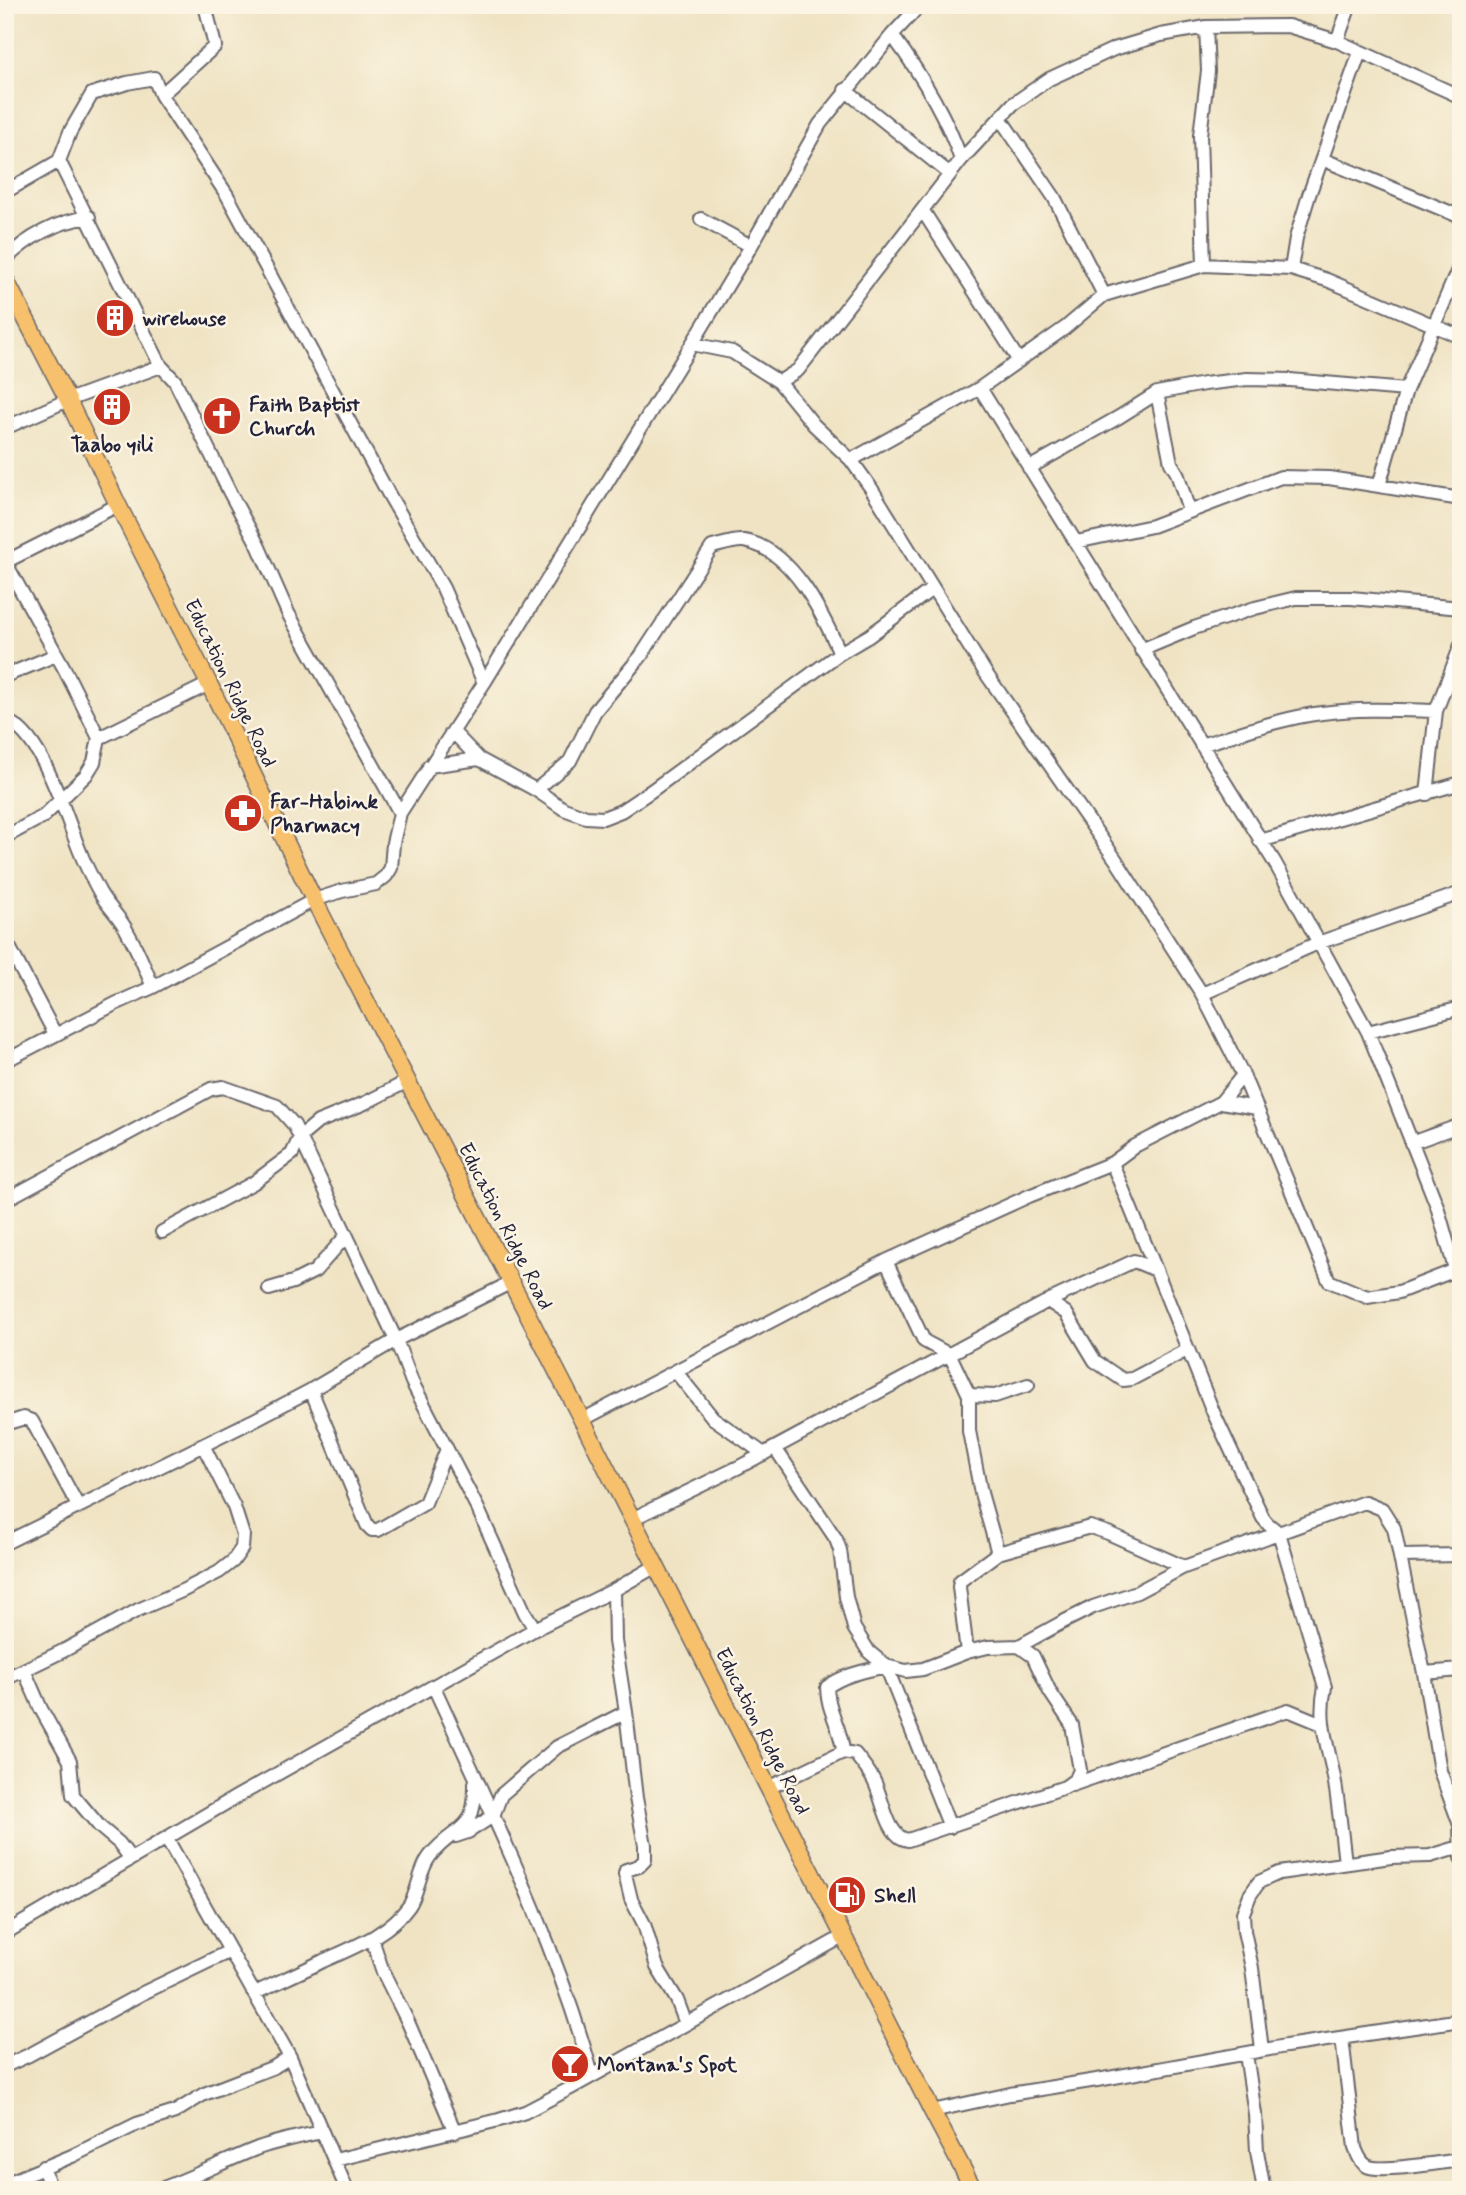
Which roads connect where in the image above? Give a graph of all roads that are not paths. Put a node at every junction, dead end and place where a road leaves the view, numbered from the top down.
1 (205, 5) edge
2 (920, 5) edge
3 (1350, 5) edge
4 (1206, 27) junction
5 (892, 35) junction
6 (1337, 41) junction
7 (1360, 52) junction
8 (845, 90) junction
9 (161, 95) junction
10 (1461, 97) edge
11 (1000, 118) junction
12 (1322, 159) junction
13 (961, 160) junction
14 (59, 161) junction
15 (950, 174) junction
16 (5, 192) edge
17 (923, 211) junction
18 (89, 217) junction
19 (1461, 217) edge
20 (701, 219) dead end
21 (751, 246) junction
22 (5, 260) edge
23 (1461, 263) edge
24 (1204, 265) junction
25 (1291, 269) junction
26 (5, 279) edge
27 (1104, 295) junction
28 (1435, 326) junction
29 (1461, 337) edge
30 (692, 344) junction
31 (1019, 361) junction
32 (161, 366) junction
33 (779, 382) junction
34 (980, 388) junction
35 (1406, 390) junction
36 (1157, 393) junction
37 (68, 400) junction
38 (5, 428) edge
39 (851, 460) junction
40 (1030, 468) junction
41 (1379, 486) junction
42 (1461, 499) edge
43 (118, 505) junction
44 (1189, 511) junction
45 (1076, 542) junction
46 (5, 562) edge
47 (932, 589) junction
48 (1461, 608) edge
49 (1461, 645) edge
50 (1141, 650) junction
51 (840, 653) junction
52 (56, 654) junction
53 (5, 676) edge
54 (484, 683) junction
55 (209, 684) junction
56 (1436, 711) junction
57 (5, 721) edge
58 (453, 732) junction
59 (99, 738) junction
60 (1201, 745) junction
61 (479, 759) junction
62 (429, 766) junction
63 (1461, 783) edge
64 (536, 790) junction
65 (1427, 794) junction
66 (61, 798) junction
67 (400, 813) junction
68 (5, 837) edge
69 (1260, 841) junction
70 (1461, 893) edge
71 (314, 900) junction
72 (5, 939) edge
73 (1318, 943) junction
74 (153, 987) junction
75 (1202, 994) junction
76 (1461, 1008) edge
77 (1368, 1032) junction
78 (55, 1034) junction
79 (5, 1061) edge
80 (1243, 1075) junction
81 (408, 1081) junction
82 (1222, 1102) junction
83 (1257, 1108) junction
84 (1461, 1125) edge
85 (300, 1137) junction
86 (1411, 1143) junction
87 (1112, 1163) junction
88 (5, 1200) edge
89 (162, 1231) dead end
90 (346, 1236) junction
91 (886, 1261) junction
92 (1458, 1268) edge
93 (1157, 1269) junction
94 (512, 1282) junction
95 (269, 1289) dead end
96 (1048, 1301) junction
97 (396, 1339) junction
98 (1187, 1350) junction
99 (950, 1355) junction
100 (676, 1372) junction
101 (1028, 1385) dead end
102 (311, 1390) junction
103 (968, 1395) junction
104 (582, 1420) junction
105 (5, 1424) edge
106 (203, 1445) junction
107 (447, 1449) junction
108 (770, 1451) junction
109 (78, 1506) junction
110 (632, 1519) junction
111 (1279, 1533) junction
112 (5, 1543) edge
113 (998, 1553) junction
114 (1461, 1555) edge
115 (1400, 1556) junction
116 (656, 1566) junction
117 (1184, 1567) junction
118 (614, 1590) junction
119 (535, 1629) junction
120 (1019, 1646) junction
121 (967, 1652) junction
122 (886, 1666) junction
123 (24, 1670) junction
124 (1461, 1670) edge
125 (1424, 1674) junction
126 (5, 1679) edge
127 (434, 1687) junction
128 (626, 1712) junction
129 (1322, 1724) junction
130 (843, 1752) junction
131 (474, 1776) junction
132 (1065, 1787) junction
133 (768, 1788) junction
134 (494, 1816) junction
135 (1461, 1825) edge
136 (950, 1827) junction
137 (451, 1837) junction
138 (167, 1839) junction
139 (1460, 1847) edge
140 (1461, 1858) edge
141 (131, 1859) junction
142 (1345, 1863) junction
143 (5, 1933) edge
144 (844, 1936) junction
145 (372, 1939) junction
146 (230, 1951) junction
147 (255, 1993) junction
148 (1461, 2020) edge
149 (686, 2024) junction
150 (1342, 2038) junction
151 (1262, 2050) junction
152 (1246, 2054) junction
153 (290, 2057) junction
154 (5, 2066) edge
155 (592, 2075) junction
156 (932, 2111) junction
157 (322, 2132) junction
158 (455, 2132) junction
159 (335, 2160) junction
160 (1461, 2160) edge
161 (44, 2167) junction
162 (5, 2184) edge
163 (51, 2190) edge
164 (158, 2190) edge
165 (347, 2190) edge
166 (974, 2190) edge
167 (1264, 2190) edge

1 - 9 street
2 - 5 street
3 - 6 street
4 - 6 street
4 - 11 street
4 - 24 street
5 - 8 street
5 - 13 street
6 - 7 street
7 - 10 street
7 - 12 street
8 - 15 street
8 - 21 street
9 - 14 street
9 - 54 street
11 - 13 street
11 - 27 street
12 - 19 street
12 - 25 street
13 - 15 street
14 - 16 street
14 - 18 street
15 - 17 street
17 - 31 street
17 - 33 street
18 - 22 street
18 - 32 street
20 - 21 street
21 - 30 street
23 - 28 street
24 - 25 street
24 - 27 street
25 - 28 street
26 - 37 main road, Education Ridge Road
27 - 31 street
28 - 29 street
28 - 35 street
30 - 33 street
30 - 54 street
31 - 34 street
32 - 37 street
32 - 67 street
33 - 39 street
34 - 39 street
34 - 40 street
35 - 36 street
35 - 41 street
36 - 40 street
36 - 44 street
37 - 38 street
37 - 43 main road, Education Ridge Road
39 - 47 street
40 - 45 street
41 - 42 street
41 - 44 street
43 - 46 street
43 - 55 main road, Education Ridge Road
44 - 45 street
45 - 50 street
46 - 52 street
47 - 51 street
47 - 75 street
48 - 50 street
49 - 56 street
50 - 60 street
51 - 64 street
51 - 64 street
52 - 53 street
52 - 59 street
54 - 58 street
55 - 59 street
55 - 71 main road, Education Ridge Road
56 - 60 street
56 - 65 street
57 - 66 street
58 - 61 street
58 - 62 street
59 - 66 street
60 - 69 street
61 - 62 street
61 - 64 street
62 - 67 street
63 - 65 street
65 - 69 street
66 - 68 street
66 - 74 street
67 - 71 street
69 - 73 street
70 - 73 street
71 - 74 street
71 - 81 main road, Education Ridge Road
72 - 78 street
73 - 75 street
73 - 77 street
74 - 78 street
75 - 80 street
76 - 77 street
77 - 86 street
78 - 79 street
80 - 82 street
80 - 83 street
81 - 85 street
81 - 94 main road, Education Ridge Road
82 - 83 street
82 - 87 street
83 - 92 street
84 - 86 street
85 - 88 street
85 - 89 street
85 - 90 street
86 - 92 street
87 - 91 street
87 - 93 street
90 - 95 street
90 - 97 street
91 - 99 street
91 - 100 street
93 - 96 street
93 - 98 street
94 - 97 street
94 - 104 main road, Education Ridge Road
96 - 98 street
96 - 99 street
97 - 102 street
97 - 107 street
98 - 111 street
99 - 103 street
99 - 108 street
100 - 104 street
100 - 108 street
101 - 103 street
102 - 106 street
102 - 107 street
103 - 113 street
104 - 110 main road, Education Ridge Road
105 - 109 street
106 - 109 street
106 - 123 street
107 - 119 street
108 - 110 street
108 - 122 street
109 - 112 street
110 - 116 main road, Education Ridge Road
111 - 115 street
111 - 117 street
111 - 129 street
113 - 117 street
113 - 121 street
114 - 115 street
115 - 125 street
116 - 118 street
116 - 133 main road, Education Ridge Road
117 - 120 street
118 - 119 street
118 - 128 street
119 - 127 street
120 - 121 street
120 - 132 street
121 - 122 street
122 - 130 street
122 - 136 street
123 - 126 street
123 - 141 street
124 - 125 street
125 - 135 street
127 - 131 street
127 - 138 street
128 - 134 street
128 - 149 street
129 - 132 street
129 - 142 street
130 - 133 street
130 - 136 street
131 - 134 street
131 - 137 street
132 - 136 street
133 - 144 main road, Education Ridge Road
134 - 137 street
134 - 155 street
135 - 139 street
137 - 145 street
138 - 141 street
138 - 146 street
139 - 140 street
139 - 142 street
141 - 143 street
142 - 151 street
144 - 149 street
144 - 156 main road, Education Ridge Road
145 - 147 street
145 - 158 street
146 - 147 street
146 - 154 street
147 - 153 street
148 - 150 street
149 - 155 street
150 - 151 street
150 - 160 street
151 - 152 street
152 - 156 street
152 - 167 street
153 - 157 street
153 - 161 street
155 - 158 street
156 - 166 main road, Education Ridge Road
157 - 159 street
157 - 164 street
158 - 159 street
159 - 165 street
161 - 162 street
161 - 163 street

